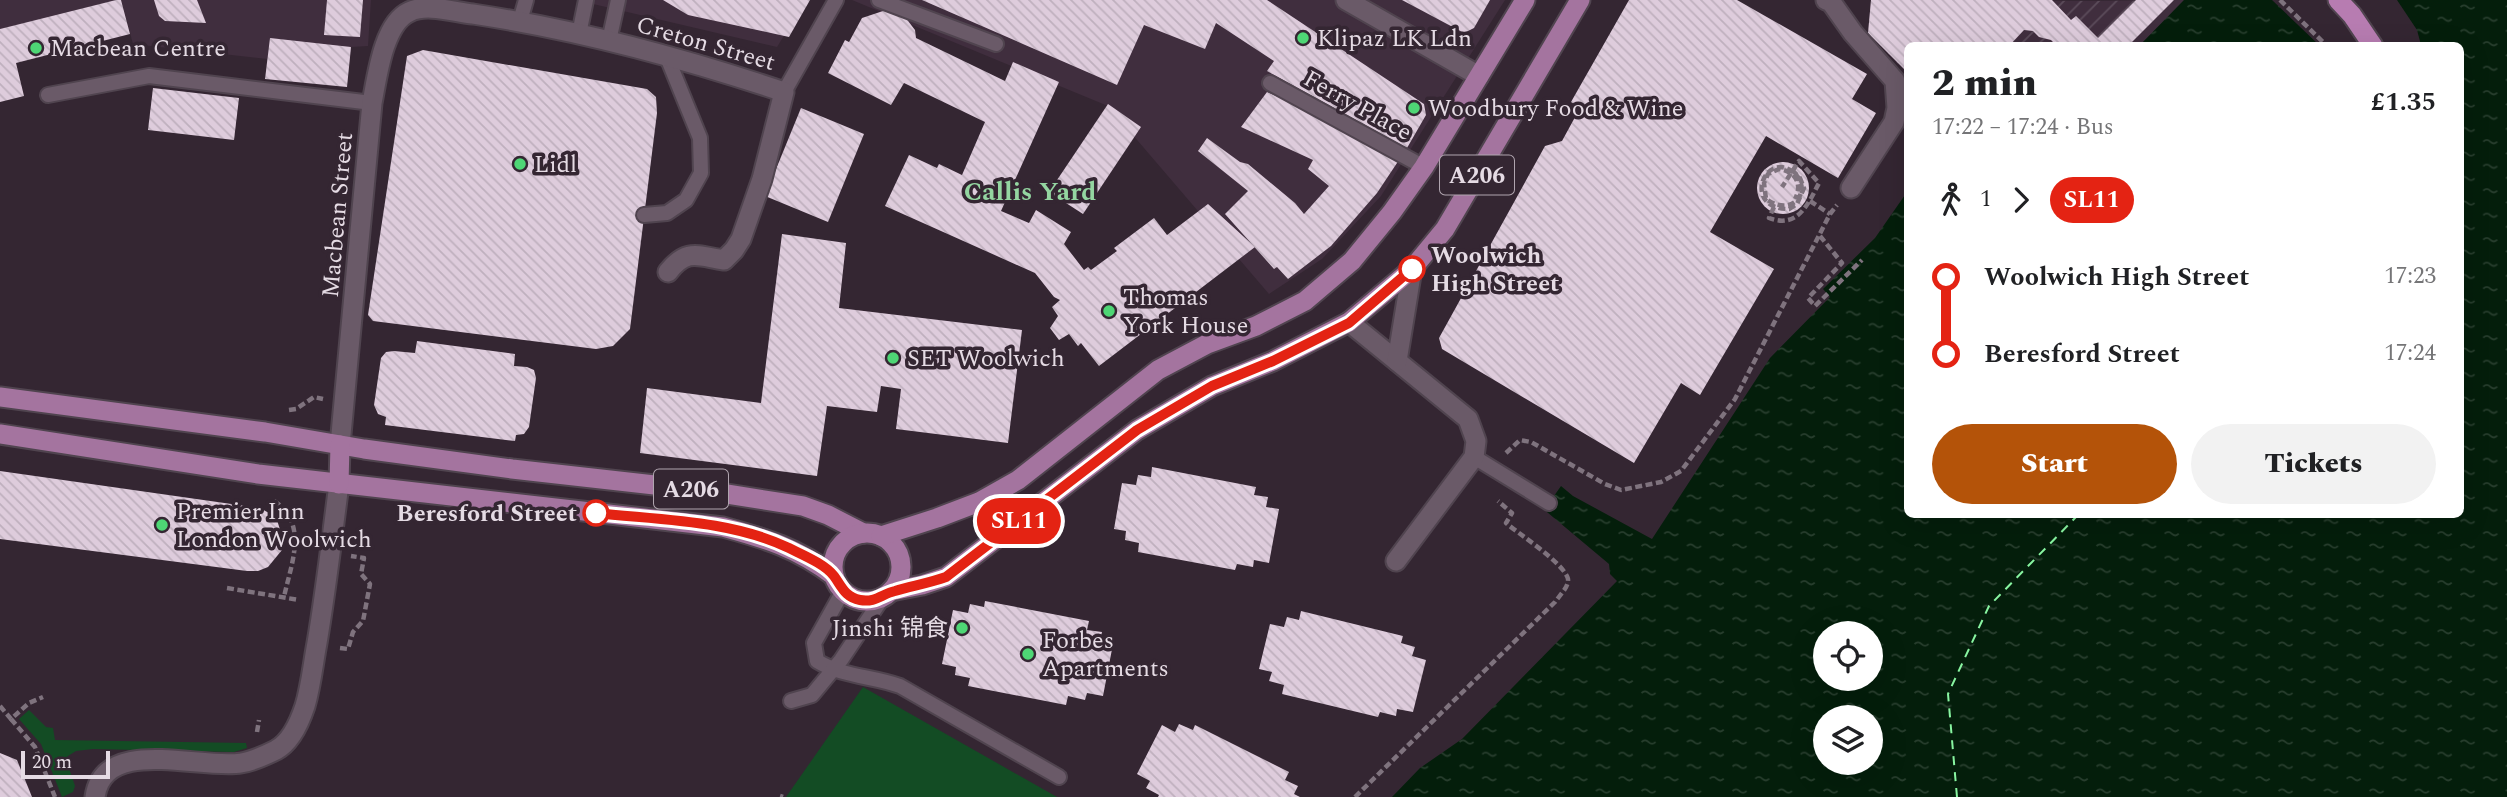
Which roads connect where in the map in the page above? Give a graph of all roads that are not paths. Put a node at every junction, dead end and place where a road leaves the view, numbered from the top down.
1 (526, 0) edge
2 (586, 0) edge
3 (618, 0) edge
4 (836, 0) edge
5 (879, 0) edge
6 (1346, 0) edge
7 (1525, 0) edge
8 (1580, 0) edge
9 (2338, 0) edge
10 (1829, 1) edge
11 (404, 6) edge
12 (520, 22) junction
13 (579, 34) junction
14 (609, 41) junction
15 (2370, 42) edge
16 (996, 44) dead end
17 (667, 57) junction
18 (1479, 76) junction
19 (1270, 83) dead end
20 (784, 92) junction
21 (48, 95) dead end
22 (372, 103) junction
23 (1424, 167) junction
24 (1851, 188) dead end
25 (644, 215) dead end
26 (1412, 269) junction
27 (668, 272) dead end
28 (1349, 323) junction
29 (1397, 361) junction
30 (0, 397) edge
31 (0, 434) edge
32 (340, 445) junction
33 (1474, 457) junction
34 (339, 484) junction
35 (1549, 503) dead end
36 (872, 535) junction
37 (1396, 561) dead end
38 (839, 584) junction
39 (887, 594) junction
40 (832, 671) junction
41 (792, 701) dead end
42 (1059, 777) dead end
43 (95, 797) edge

1 - 12 lane
2 - 13 lane
3 - 14 lane
4 - 20 lane
5 - 16 lane
6 - 18 street
7 - 18 main road, A206
8 - 26 main road, A206
9 - 15 highway
10 - 24 street
11 - 12 street, Creton Street
11 - 22 street, Macbean Street
12 - 13 street, Creton Street
13 - 14 street, Creton Street
14 - 17 street, Creton Street
17 - 20 street, Creton Street
17 - 25 lane
18 - 23 main road, A206
19 - 23 lane, Ferry Place
20 - 27 street
21 - 22 lane
22 - 32 street, Macbean Street
23 - 36 main road, A206
26 - 28 main road, A206
26 - 29 street
28 - 29 street
28 - 39 main road, A206
29 - 33 street
30 - 32 main road, A206
31 - 34 main road, A206
32 - 34 main road
32 - 36 main road, A206
33 - 35 lane
33 - 37 street
34 - 38 main road, A206
34 - 43 street
36 - 38 main road
36 - 39 main road
38 - 39 main road
38 - 40 lane
39 - 40 lane
40 - 41 lane
40 - 42 lane

